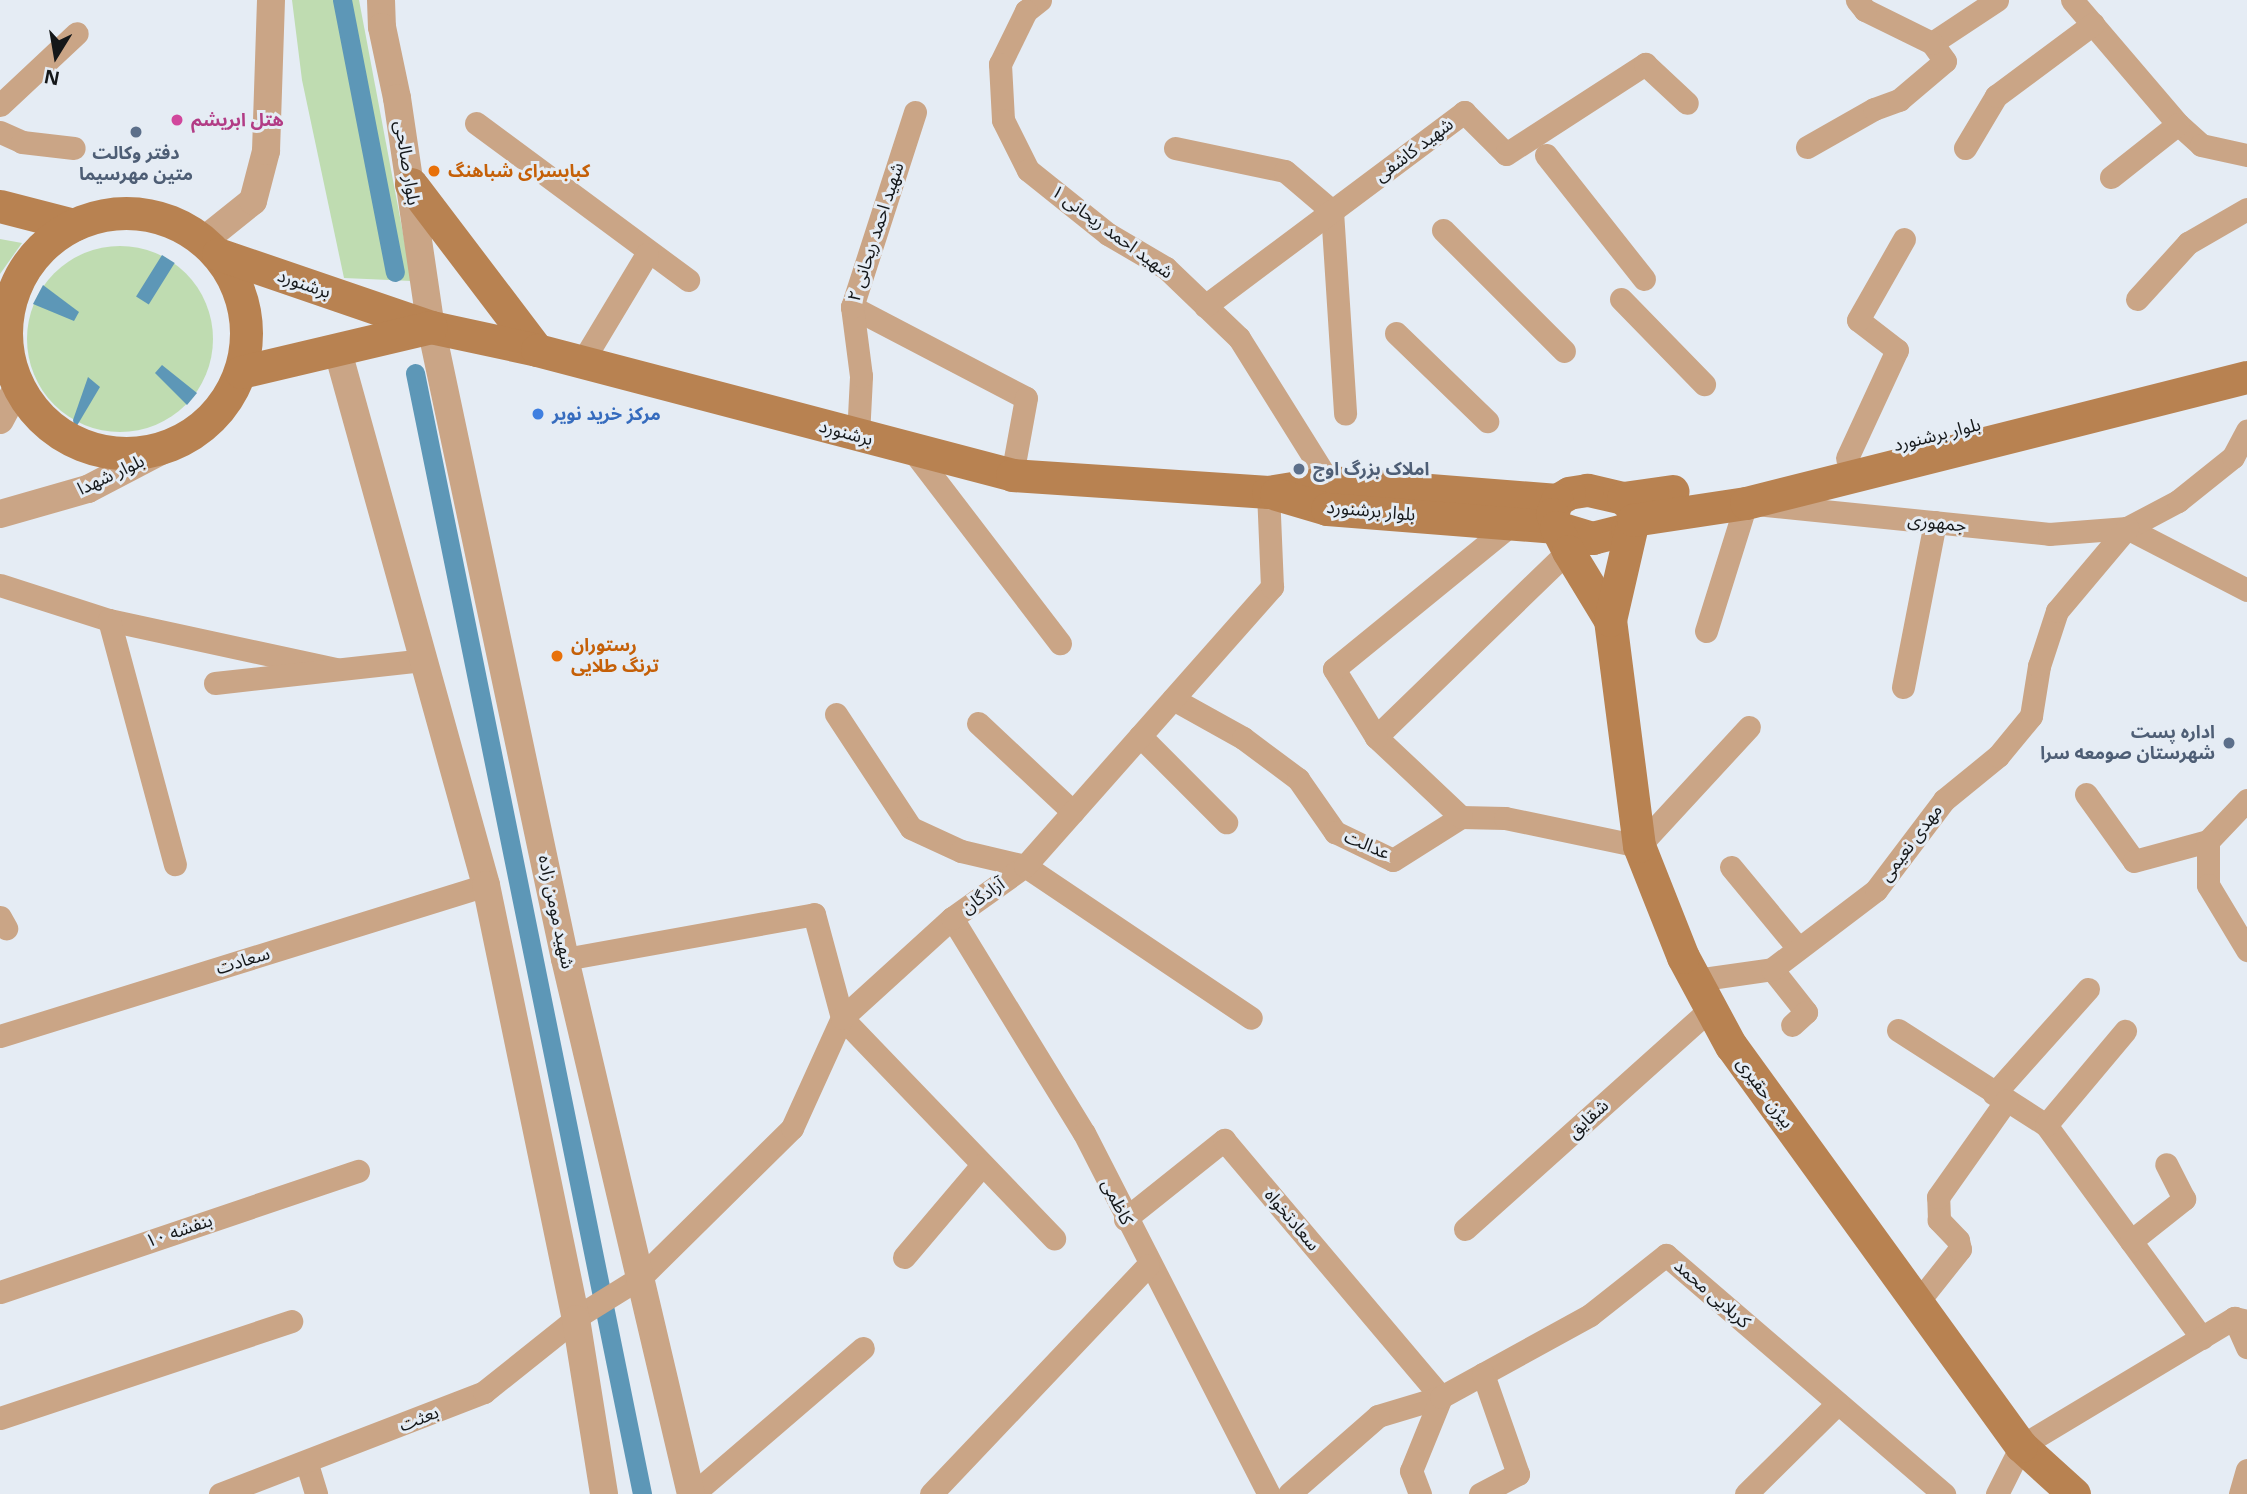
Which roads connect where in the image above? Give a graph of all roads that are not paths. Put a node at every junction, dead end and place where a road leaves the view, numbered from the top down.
1 (271, 0) edge
2 (381, 0) edge
3 (1040, 0) edge
4 (1857, 0) edge
5 (1997, 0) edge
6 (2072, 0) edge
7 (2093, 24) junction
8 (77, 33) dead end
9 (1933, 43) junction
10 (1687, 103) dead end
11 (0, 105) edge
12 (915, 112) dead end
13 (476, 123) dead end
14 (2178, 124) junction
15 (0, 132) edge
16 (1807, 147) dead end
17 (2243, 147) edge
18 (74, 148) dead end
19 (1175, 148) dead end
20 (1965, 148) dead end
21 (1546, 155) dead end
22 (2111, 177) dead end
23 (411, 184) junction
24 (0, 206) edge
25 (2247, 209) edge
26 (1332, 211) junction
27 (74, 225) junction
28 (1443, 230) dead end
29 (1904, 239) dead end
30 (211, 247) junction
31 (647, 254) junction
32 (1644, 279) dead end
33 (688, 280) dead end
34 (1621, 299) dead end
35 (2137, 299) dead end
36 (1205, 306) junction
37 (852, 307) junction
38 (431, 327) junction
39 (1396, 333) dead end
40 (337, 348) junction
41 (537, 350) junction
42 (1564, 351) dead end
43 (2247, 355) edge
44 (8, 362) edge
45 (582, 362) junction
46 (241, 372) junction
47 (2247, 377) edge
48 (1704, 384) dead end
49 (1345, 414) dead end
50 (0, 420) edge
51 (1487, 421) dead end
52 (2247, 431) edge
53 (858, 436) junction
54 (180, 441) junction
55 (913, 451) junction
56 (1847, 458) junction
57 (1012, 475) junction
58 (1329, 482) junction
59 (1268, 492) junction
60 (1746, 503) junction
61 (1628, 509) junction
62 (0, 514) edge
63 (1935, 522) junction
64 (1513, 523) junction
65 (1560, 526) junction
66 (2127, 528) junction
67 (0, 585) edge
68 (2247, 590) edge
69 (1610, 620) junction
70 (109, 621) junction
71 (1706, 631) dead end
72 (1060, 643) dead end
73 (423, 660) junction
74 (336, 669) junction
75 (215, 683) dead end
76 (1903, 687) dead end
77 (1173, 699) junction
78 (836, 713) dead end
79 (978, 723) dead end
80 (1749, 727) dead end
81 (1140, 736) junction
82 (1376, 737) junction
83 (2086, 794) dead end
84 (2247, 800) edge
85 (1073, 812) junction
86 (1461, 817) junction
87 (1226, 822) dead end
88 (2208, 841) junction
89 (1639, 846) junction
90 (175, 864) dead end
91 (1025, 866) junction
92 (1731, 867) dead end
93 (486, 886) junction
94 (951, 918) junction
95 (1798, 948) junction
96 (2247, 950) edge
97 (565, 959) junction
98 (1772, 968) junction
99 (1696, 980) junction
100 (2088, 989) dead end
101 (1711, 1009) junction
102 (842, 1018) junction
103 (1251, 1018) dead end
104 (1799, 1018) dead end
105 (1898, 1030) dead end
106 (2125, 1031) dead end
107 (0, 1036) edge
108 (2000, 1097) junction
109 (2046, 1125) junction
110 (2166, 1164) dead end
111 (982, 1166) junction
112 (358, 1171) dead end
113 (1125, 1219) junction
114 (1465, 1229) dead end
115 (1054, 1238) dead end
116 (2130, 1241) junction
117 (904, 1257) dead end
118 (1148, 1265) junction
119 (630, 1283) junction
120 (0, 1292) edge
121 (1917, 1303) junction
122 (586, 1312) junction
123 (2240, 1319) edge
124 (291, 1321) dead end
125 (2202, 1338) junction
126 (2247, 1347) edge
127 (863, 1348) dead end
128 (1483, 1374) junction
129 (1441, 1397) junction
130 (1838, 1403) junction
131 (0, 1418) edge
132 (2021, 1446) junction
133 (307, 1464) junction
134 (2247, 1470) edge
135 (220, 1494) edge
136 (316, 1494) edge
137 (604, 1494) edge
138 (692, 1494) edge
139 (931, 1494) edge
140 (1269, 1494) edge
141 (1289, 1494) edge
142 (1420, 1494) edge
143 (1480, 1494) edge
144 (1746, 1494) edge
145 (1944, 1494) edge
146 (1997, 1494) edge
147 (2074, 1494) edge
148 (2240, 1494) edge

1 - 30 street
2 - 23 street, بلوار صالحی
3 - 36 street, شهید احمد ریحانی ۱
4 - 9 street
5 - 9 street
6 - 7 street
7 - 14 street
7 - 20 street
8 - 11 street
9 - 16 street
10 - 26 street, شهید کاشفی
12 - 37 street, شهید احمد ریحانی ۲
13 - 31 street
14 - 17 street
14 - 22 street
15 - 18 street
19 - 26 street
21 - 32 street
23 - 38 street, بلوار صالحی
23 - 41 main road
24 - 27 main road
25 - 35 street
26 - 36 street, شهید کاشفی
26 - 49 street
27 - 30 main road
27 - 44 main road
28 - 42 street
29 - 56 street
30 - 38 main road, برشنورد
30 - 46 main road
31 - 33 street
31 - 45 street
34 - 48 street
36 - 58 street, شهید احمد ریحانی ۱
37 - 53 street, شهید احمد ریحانی ۲
37 - 57 street
38 - 40 main road, برشنورد
38 - 41 main road, برشنورد
38 - 97 street, شهید مومن زاده
39 - 51 street
40 - 46 main road, برشنورد
40 - 73 street
41 - 45 main road, برشنورد
43 - 56 main road, بلوار برشنورد
44 - 50 street
44 - 54 main road
45 - 53 main road, برشنورد
46 - 54 main road
47 - 60 main road, بلوار برشنورد
52 - 66 street, جمهوری
53 - 55 main road, برشنورد
54 - 62 street, بلوار شهدا
55 - 57 main road, برشنورد
55 - 72 street
56 - 61 main road, بلوار برشنورد
57 - 59 main road, برشنورد
58 - 59 main road, بلوار برشنورد
58 - 65 main road, بلوار برشنورد
59 - 64 main road, بلوار برشنورد
59 - 77 street, آزادگان
60 - 61 main road, بلوار برشنورد
60 - 63 street, جمهوری
60 - 71 street
61 - 65 main road
61 - 65 main road
61 - 69 main road
63 - 66 street, جمهوری
63 - 76 street
64 - 65 main road, بلوار برشنورد
64 - 82 street
65 - 69 main road
65 - 82 street
66 - 68 street
66 - 95 street, مهدی نعیمی
67 - 70 street
69 - 89 main road, بیژن حقیری
70 - 74 street
70 - 90 street
73 - 74 street
73 - 93 street
74 - 75 street
77 - 81 street, آزادگان
77 - 86 street, عدالت
78 - 91 street
79 - 85 street
80 - 89 street
81 - 85 street, آزادگان
81 - 87 street
82 - 86 street
83 - 88 street
84 - 88 street
85 - 91 street, آزادگان
86 - 89 street
88 - 96 street
89 - 99 main road, بیژن حقیری
91 - 94 street, آزادگان
91 - 103 street
92 - 95 street
93 - 107 street, سعادت
93 - 122 street
94 - 102 street, آزادگان
94 - 113 street, کاظمی
95 - 98 street, مهدی نعیمی
97 - 102 street
97 - 119 street, شهید مومن زاده
98 - 99 street, مهدی نعیمی
98 - 104 street
99 - 101 main road, بیژن حقیری
100 - 108 street
101 - 114 street, شقایق
101 - 121 main road, بیژن حقیری
102 - 111 street
102 - 119 street, آزادگان
105 - 108 street
106 - 109 street
108 - 109 street
108 - 121 street
109 - 116 street
110 - 116 street
111 - 115 street
111 - 117 street
112 - 120 street, بنفشه ۱۰
113 - 118 street, کاظمی
113 - 129 street, سعادتخواه
116 - 125 street
118 - 139 street
118 - 140 street, کاظمی
119 - 122 street, بعثت
119 - 138 street, شهید مومن زاده
121 - 132 main road, بیژن حقیری
122 - 133 street, بعثت
122 - 137 street
123 - 125 street
123 - 126 street
124 - 131 street
125 - 132 street
127 - 138 street
128 - 129 street, کربلایی محمد
128 - 130 street, کربلایی محمد
128 - 143 street
129 - 141 street, کربلایی محمد
129 - 142 street
130 - 144 street
130 - 145 street, کربلایی محمد
132 - 146 street
132 - 147 main road, بیژن حقیری
133 - 135 street, بعثت
133 - 136 street
134 - 148 street

